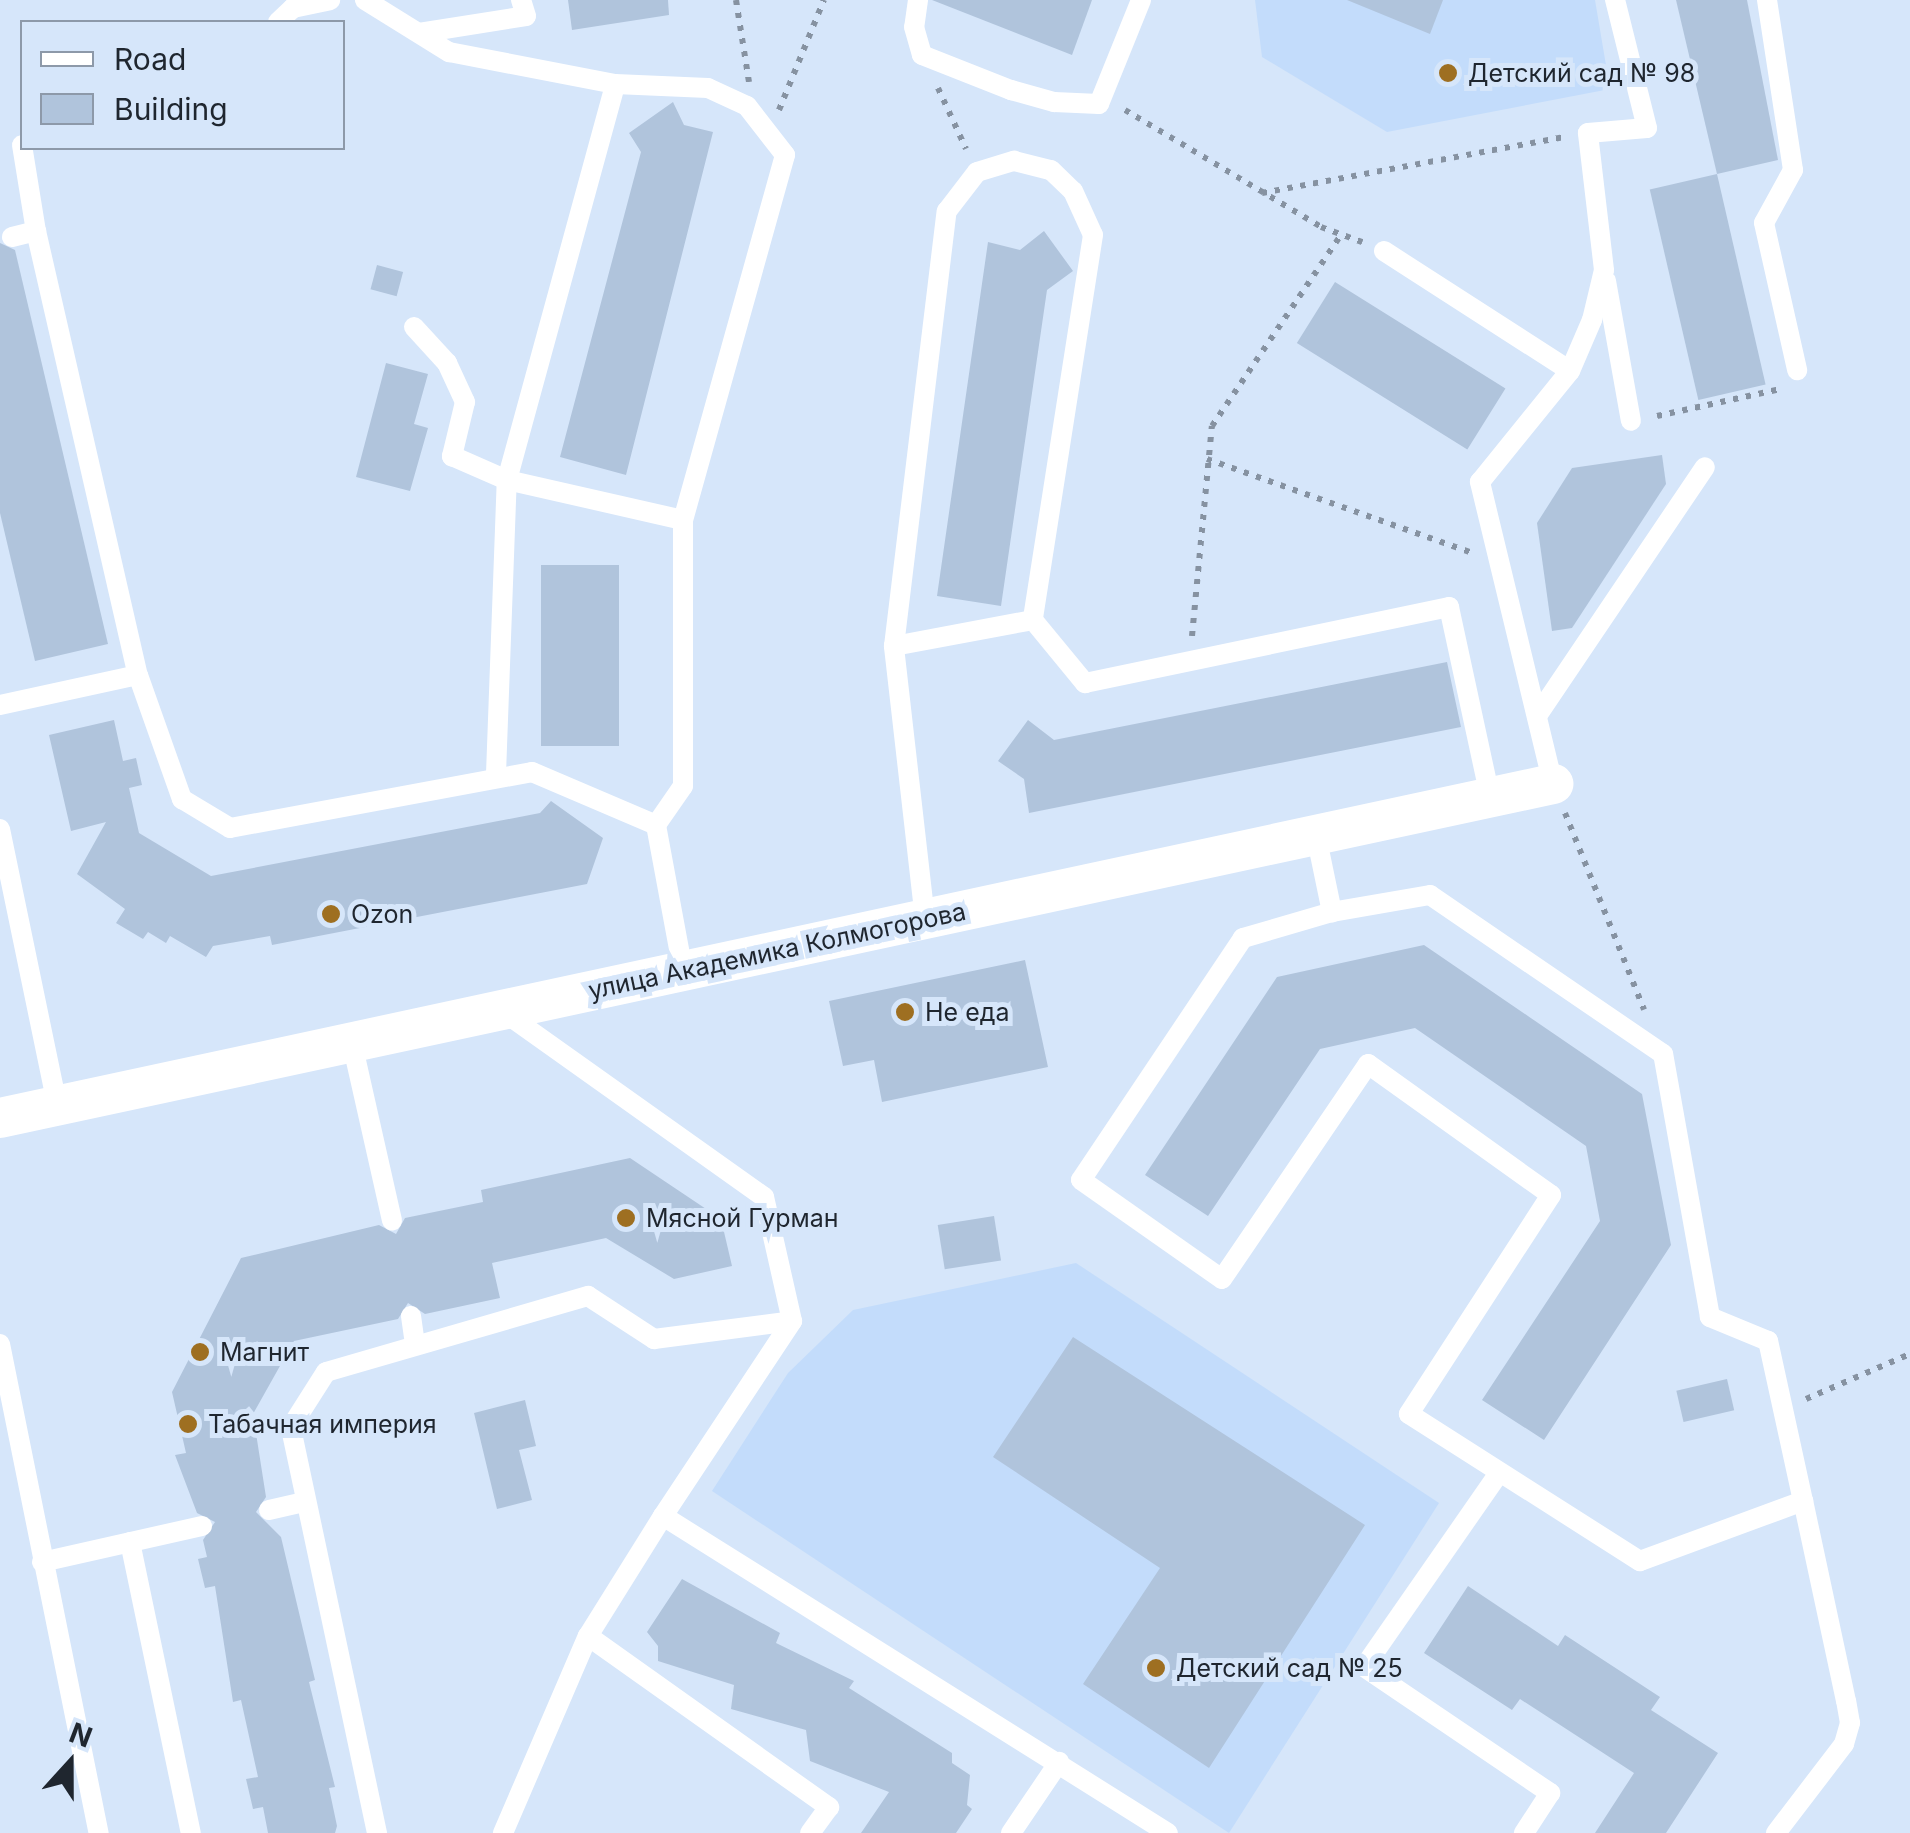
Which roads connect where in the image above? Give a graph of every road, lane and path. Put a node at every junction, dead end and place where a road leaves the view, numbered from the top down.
1 (330, 0) edge
2 (365, 0) edge
3 (521, 0) edge
4 (736, 0) edge
5 (824, 0) edge
6 (918, 0) edge
7 (1141, 0) edge
8 (1615, 0) edge
9 (1766, 0) edge
10 (280, 20) edge
11 (418, 33) junction
12 (922, 55) junction
13 (615, 84) junction
14 (1099, 104) junction
15 (747, 106) junction
16 (1588, 133) junction
17 (769, 135) junction
18 (23, 150) edge
19 (977, 172) junction
20 (1262, 192) junction
21 (36, 231) junction
22 (1342, 234) junction
23 (12, 237) dead end
24 (1384, 251) joint
25 (1604, 270) junction
26 (414, 327) dead end
27 (1797, 370) joint
28 (1570, 371) junction
29 (1631, 420) joint
30 (1207, 459) junction
31 (1705, 467) dead end
32 (507, 480) junction
33 (683, 520) junction
34 (1500, 563) junction
35 (1033, 620) junction
36 (894, 646) junction
37 (1190, 662) junction
38 (138, 676) junction
39 (0, 705) edge
40 (1537, 716) junction
41 (496, 774) junction
42 (1553, 784) junction
43 (1490, 798) junction
44 (656, 824) junction
45 (0, 829) edge
46 (1316, 835) junction
47 (1332, 912) junction
48 (925, 919) junction
49 (682, 971) junction
50 (501, 1010) junction
51 (352, 1042) junction
52 (1664, 1062) junction
53 (57, 1106) junction
54 (0, 1118) edge
55 (392, 1222) dead end
56 (412, 1316) dead end
57 (792, 1321) junction
58 (0, 1344) edge
59 (414, 1345) junction
60 (1910, 1354) edge
61 (1783, 1409) junction
62 (1498, 1474) junction
63 (1803, 1500) junction
64 (306, 1502) junction
65 (269, 1510) dead end
66 (663, 1516) junction
67 (202, 1526) dead end
68 (130, 1542) junction
69 (42, 1562) junction
70 (588, 1636) junction
71 (1059, 1762) junction
72 (99, 1833) edge
73 (191, 1833) edge
74 (376, 1833) edge
75 (503, 1833) edge
76 (810, 1833) edge
77 (1010, 1833) edge
78 (1168, 1833) edge
79 (1524, 1833) edge
80 (1776, 1833) edge

1 - 10 lane
2 - 11 lane
3 - 11 lane
4 - 15 path
5 - 17 path
6 - 12 lane
7 - 14 lane
8 - 16 lane
9 - 27 lane
11 - 13 lane
12 - 14 lane
12 - 19 path
13 - 15 lane
13 - 32 lane
14 - 20 path
15 - 17 lane
16 - 20 path
16 - 25 lane
17 - 33 lane
18 - 21 lane
19 - 35 lane
19 - 36 lane
20 - 22 path
21 - 23 lane
21 - 38 lane
22 - 24 path
22 - 30 path
24 - 28 lane
25 - 28 lane
25 - 29 lane
26 - 32 lane
27 - 29 path
28 - 34 lane
30 - 34 path
30 - 37 path
31 - 40 lane
32 - 33 lane
32 - 41 lane
33 - 44 lane
34 - 40 lane
35 - 36 lane
35 - 37 lane
36 - 48 lane
37 - 43 lane
38 - 39 lane
38 - 41 lane
40 - 42 lane
41 - 44 lane
42 - 43 street, улица Академика Колмогорова
42 - 52 path
43 - 46 street, улица Академика Колмогорова
44 - 49 lane
45 - 53 lane
46 - 47 lane
46 - 48 street, улица Академика Колмогорова
47 - 52 lane
47 - 62 lane
48 - 49 street, улица Академика Колмогорова
49 - 50 street, улица Академика Колмогорова
50 - 51 street, улица Академика Колмогорова
50 - 57 lane
51 - 53 street, улица Академика Колмогорова
51 - 55 lane
52 - 61 lane
53 - 54 street, улица Академика Колмогорова
56 - 59 lane
57 - 59 lane
57 - 66 lane
58 - 69 lane
59 - 64 lane
60 - 61 path
61 - 63 lane
62 - 63 lane
62 - 79 lane
63 - 80 lane
64 - 65 lane
64 - 74 lane
66 - 70 lane
66 - 71 lane
67 - 68 lane
68 - 69 lane
68 - 73 lane
69 - 72 lane
70 - 75 lane
70 - 76 lane
71 - 77 lane
71 - 78 lane

